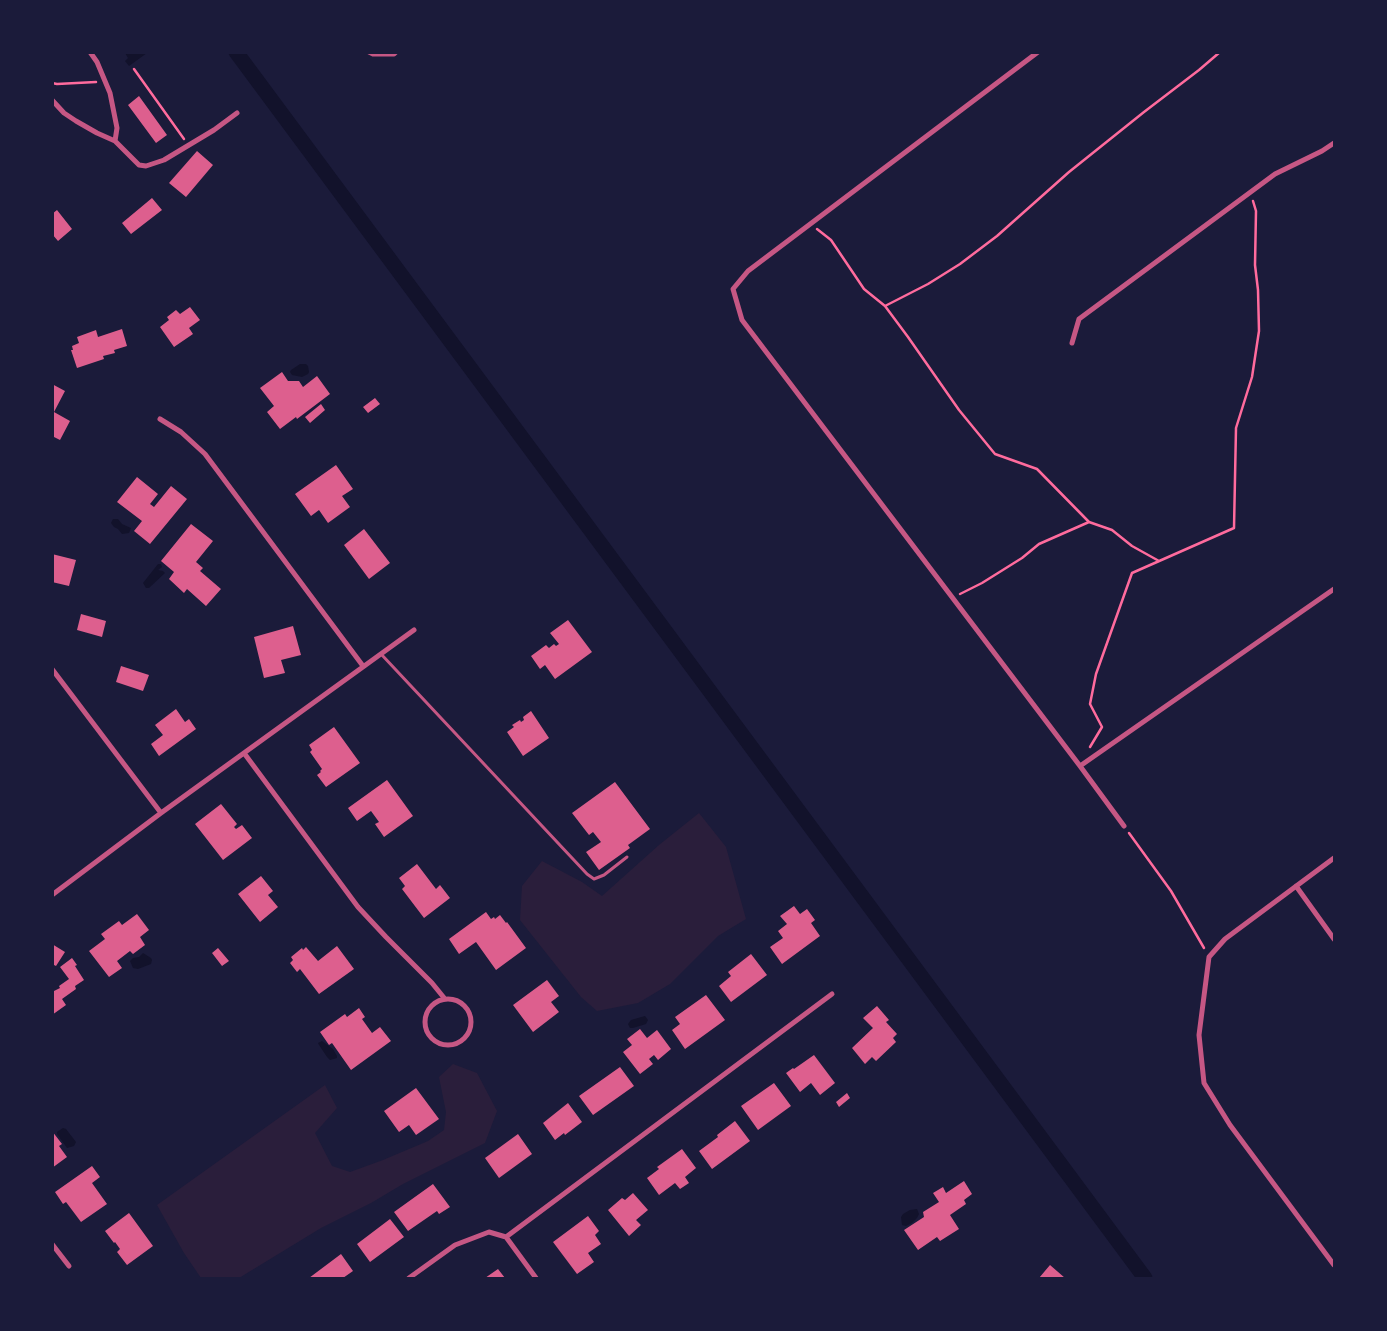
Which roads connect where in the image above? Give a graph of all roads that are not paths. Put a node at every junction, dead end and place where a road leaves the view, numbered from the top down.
1 (90, 52) edge
2 (396, 52) edge
3 (1038, 52) edge
4 (371, 53) edge
5 (52, 100) edge
6 (237, 113) dead end
7 (115, 141) junction
8 (1334, 143) edge
9 (1072, 343) dead end
10 (160, 419) dead end
11 (1334, 589) edge
12 (414, 630) dead end
13 (380, 654) junction
14 (363, 666) junction
15 (52, 668) edge
16 (244, 753) junction
17 (1080, 766) junction
18 (161, 814) junction
19 (1124, 826) road end
20 (627, 857) dead end
21 (1334, 858) edge
22 (1296, 886) junction
23 (52, 896) edge
24 (1334, 939) edge
25 (832, 994) dead end
26 (445, 999) junction
27 (506, 1237) junction
28 (52, 1244) edge
29 (1334, 1265) edge
30 (69, 1266) dead end
31 (409, 1278) edge
32 (536, 1278) edge

1 - 7 street
2 - 4 street
3 - 17 street
5 - 7 street
6 - 7 street
8 - 9 street
10 - 14 street
11 - 17 street
12 - 13 street
13 - 14 street
13 - 20 lane
14 - 16 street
15 - 18 street
16 - 18 street
16 - 26 street
17 - 19 street
18 - 23 street
21 - 22 street
22 - 24 street
22 - 29 street
25 - 27 street
26 - 26 street
27 - 31 street
27 - 32 street
28 - 30 street

